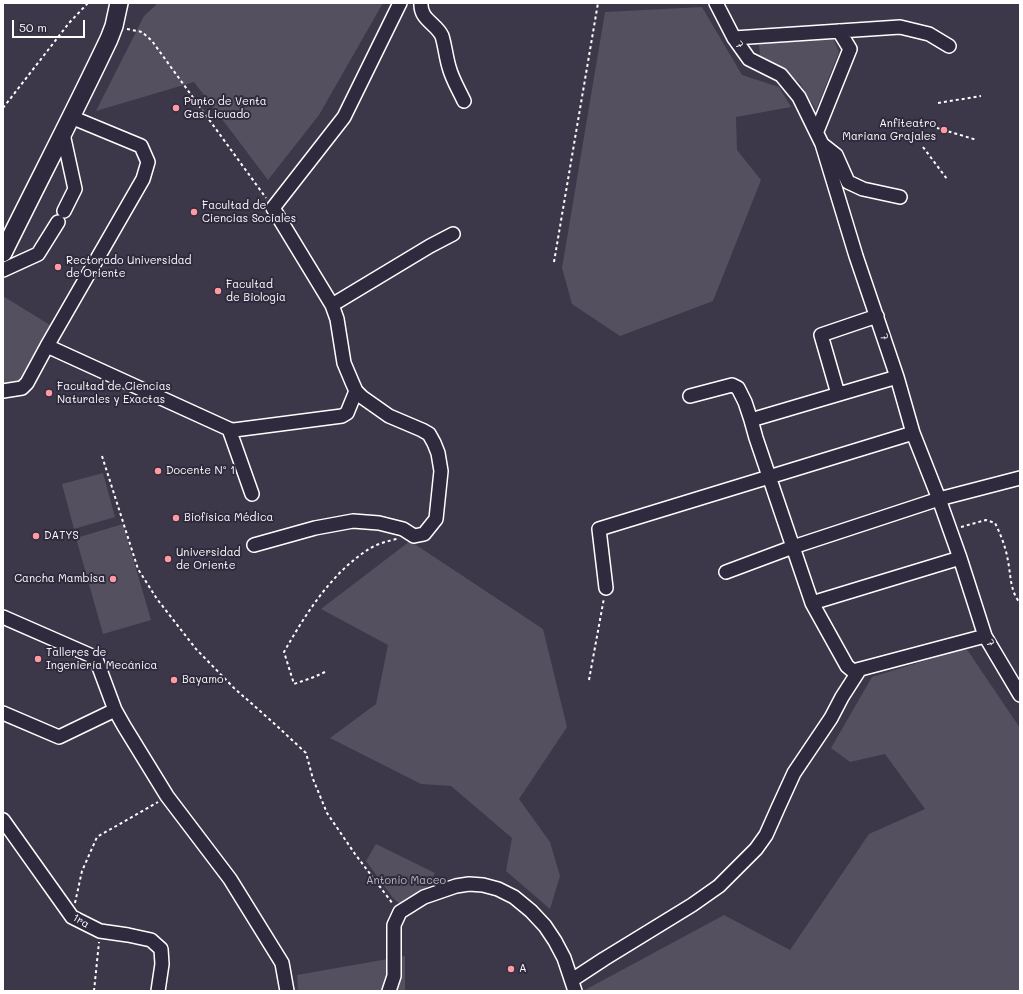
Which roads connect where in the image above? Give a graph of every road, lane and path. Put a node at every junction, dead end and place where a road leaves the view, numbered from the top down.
1 (88, 3) edge
2 (119, 3) edge
3 (132, 3) edge
4 (400, 3) edge
5 (421, 3) edge
6 (598, 3) edge
7 (716, 3) edge
8 (115, 24) junction
9 (839, 31) junction
10 (734, 38) junction
11 (949, 46) dead end
12 (981, 96) dead end
13 (464, 101) dead end
14 (938, 103) dead end
15 (3, 108) edge
16 (71, 117) junction
17 (937, 128) dead end
18 (817, 131) junction
19 (63, 134) junction
20 (977, 140) dead end
21 (822, 144) junction
22 (923, 147) dead end
23 (947, 179) dead end
24 (900, 197) dead end
25 (273, 208) junction
26 (453, 234) dead end
27 (3, 253) edge
28 (554, 262) dead end
29 (3, 270) edge
30 (332, 305) junction
31 (877, 316) junction
32 (47, 346) junction
33 (897, 377) junction
34 (3, 391) edge
35 (356, 391) junction
36 (838, 394) junction
37 (690, 396) dead end
38 (751, 420) junction
39 (229, 429) junction
40 (913, 433) junction
41 (102, 456) dead end
42 (770, 476) junction
43 (1020, 478) edge
44 (252, 494) dead end
45 (939, 499) junction
46 (950, 530) junction
47 (414, 536) junction
48 (254, 545) dead end
49 (793, 547) junction
50 (960, 558) junction
51 (726, 572) dead end
52 (606, 588) joint
53 (812, 603) junction
54 (1020, 603) edge
55 (3, 617) edge
56 (985, 636) junction
57 (860, 669) junction
58 (325, 672) dead end
59 (589, 680) dead end
60 (1020, 695) edge
61 (115, 710) junction
62 (3, 713) edge
63 (167, 796) junction
64 (3, 820) edge
65 (400, 912) junction
66 (72, 917) junction
67 (100, 931) junction
68 (574, 986) edge
69 (94, 991) edge
70 (158, 991) edge
71 (287, 991) edge
72 (389, 991) edge

1 - 15 path
2 - 8 main road
3 - 8 main road
4 - 25 street
5 - 13 street
6 - 28 path
7 - 10 street, 7
8 - 16 main road
8 - 25 path
9 - 10 street
9 - 11 street
9 - 18 street
10 - 18 street, 7
12 - 14 path
16 - 19 main road
16 - 32 street
17 - 20 path
18 - 21 street, 7
19 - 27 main road
19 - 29 street
21 - 24 street
21 - 31 street, 7
22 - 23 path
25 - 30 street
26 - 30 street
30 - 35 street
31 - 33 street, 7
31 - 36 street
32 - 34 street
32 - 39 street
33 - 36 street
33 - 40 street, 7
35 - 39 street
35 - 47 street
36 - 38 street
37 - 38 street
38 - 42 street
39 - 44 street
40 - 42 street
40 - 45 street, 7
41 - 65 path
42 - 49 street
42 - 52 street
43 - 45 street
45 - 46 street, 7
45 - 49 street
46 - 50 street, 7
46 - 54 path
47 - 48 street
47 - 58 path
49 - 51 street
49 - 53 street
50 - 53 street
50 - 56 street, 7
52 - 59 path
53 - 57 street
55 - 61 street
56 - 57 street
56 - 60 street, 7
57 - 68 street
61 - 62 street
61 - 63 street
63 - 66 path
63 - 71 street
64 - 66 street, 1ra
65 - 68 street
65 - 72 street
66 - 67 street, 1ra
67 - 69 path
67 - 70 street, 1ra

